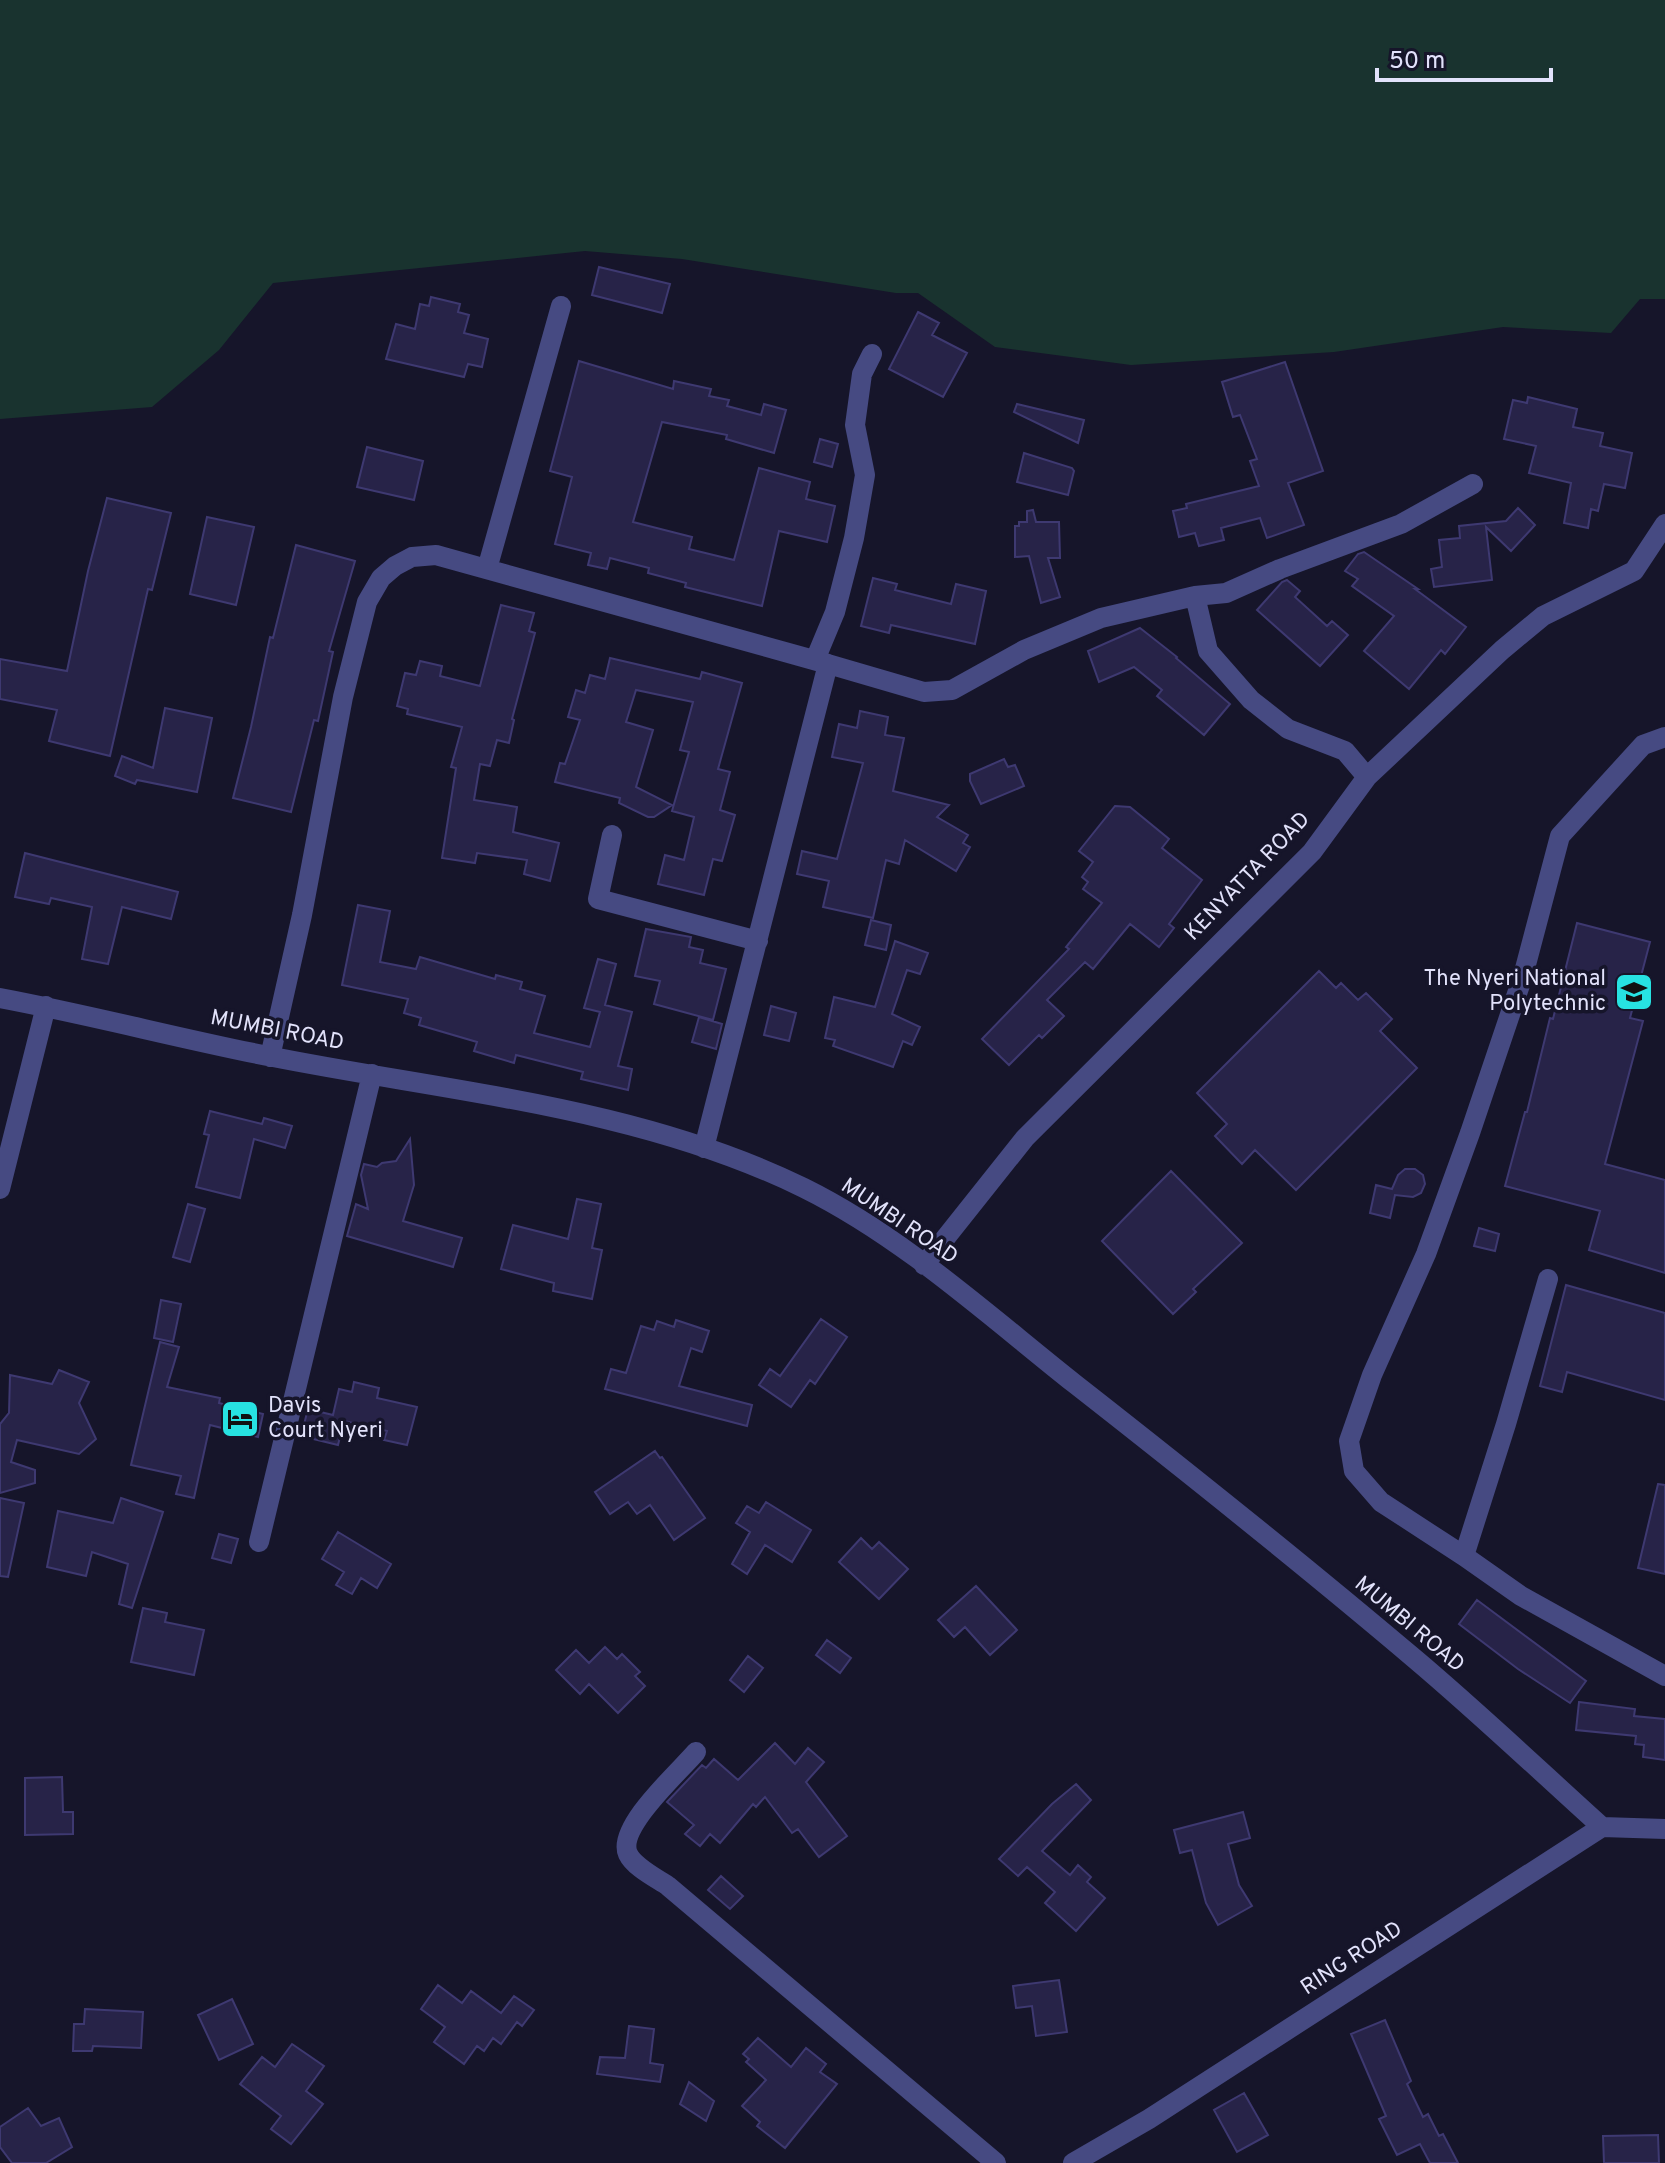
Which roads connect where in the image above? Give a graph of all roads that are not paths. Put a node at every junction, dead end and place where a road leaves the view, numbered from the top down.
1 (561, 306) dead end
2 (872, 354) dead end
3 (1473, 484) dead end
4 (1661, 538) edge
5 (487, 569) junction
6 (1195, 596) junction
7 (821, 662) junction
8 (1665, 737) edge
9 (1367, 777) junction
10 (612, 835) dead end
11 (758, 941) junction
12 (0, 998) edge
13 (46, 1006) junction
14 (270, 1057) junction
15 (372, 1074) junction
16 (704, 1148) junction
17 (0, 1189) edge
18 (924, 1265) junction
19 (1548, 1279) dead end
20 (259, 1542) dead end
21 (1464, 1556) junction
22 (1665, 1676) edge
23 (696, 1752) dead end
24 (1602, 1827) junction
25 (1665, 1829) edge
26 (996, 2163) edge
27 (1073, 2163) edge

1 - 5 street
2 - 7 street
3 - 6 street
4 - 9 street, KENYATTA ROAD
5 - 7 street
5 - 14 street
6 - 7 street
6 - 9 street
7 - 11 street
8 - 21 street
9 - 18 street, KENYATTA ROAD
10 - 11 street
11 - 16 street
12 - 13 street, MUMBI ROAD
13 - 14 street, MUMBI ROAD
13 - 17 street
14 - 15 street, MUMBI ROAD
15 - 16 street, MUMBI ROAD
15 - 20 street
16 - 18 street, MUMBI ROAD
18 - 24 street, MUMBI ROAD
19 - 21 street
21 - 22 street
23 - 26 street
24 - 25 street
24 - 27 street, RING ROAD

